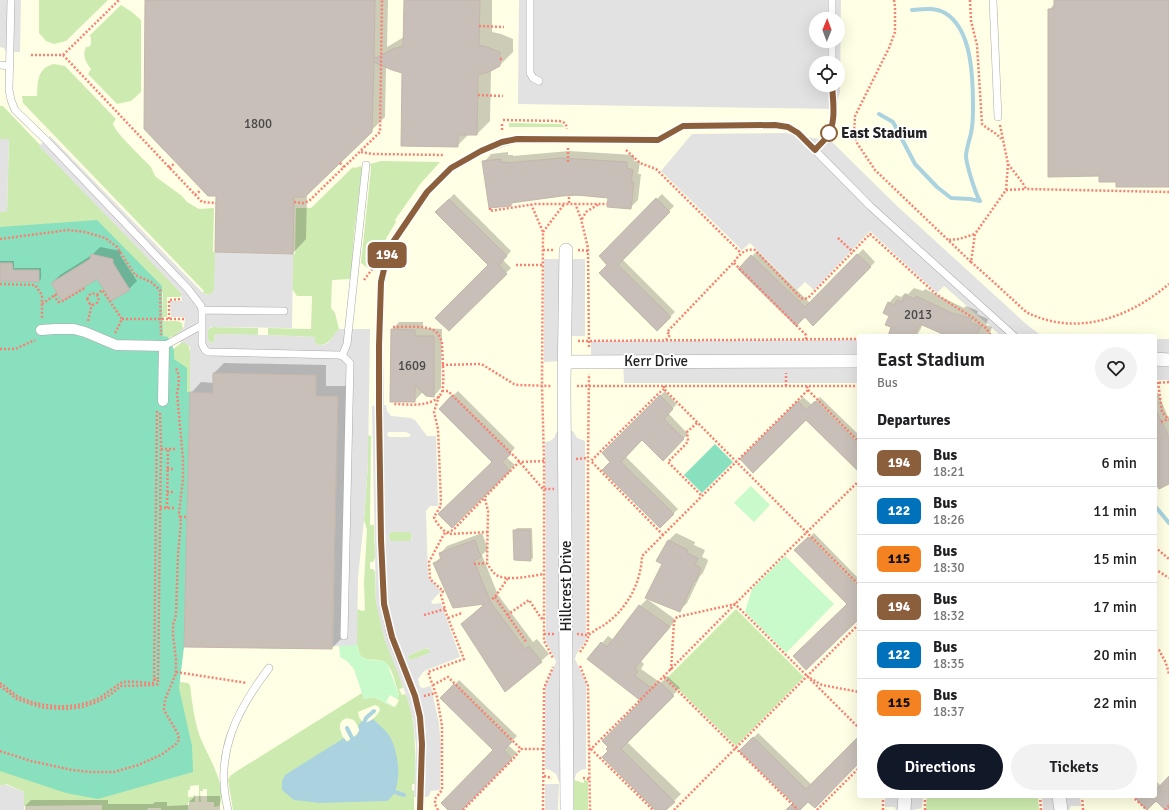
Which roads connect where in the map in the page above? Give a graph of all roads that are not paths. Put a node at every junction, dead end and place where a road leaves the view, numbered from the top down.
1 (11, 0) edge
2 (530, 0) edge
3 (832, 0) edge
4 (992, 0) edge
5 (832, 12) edge
6 (0, 65) edge
7 (10, 66) junction
8 (539, 81) dead end
9 (832, 92) edge
10 (998, 117) road end
11 (815, 150) junction
12 (366, 165) dead end
13 (566, 250) dead end
14 (202, 310) junction
15 (284, 311) dead end
16 (202, 325) junction
17 (41, 334) road end
18 (1012, 334) edge
19 (163, 342) junction
20 (342, 356) junction
21 (1157, 359) edge
22 (1169, 360) edge
23 (857, 361) edge
24 (565, 362) junction
25 (160, 402) road end
26 (344, 636) dead end
27 (269, 668) dead end
28 (905, 798) edge
29 (1059, 798) edge
30 (228, 810) edge
31 (420, 810) edge
32 (567, 810) edge
33 (904, 810) edge
34 (1061, 810) edge

1 - 7 lane
2 - 8 lane
3 - 5 lane
4 - 10 lane
6 - 7 lane
7 - 14 lane
9 - 11 lane
11 - 18 lane
11 - 31 lane
12 - 20 lane
13 - 24 street
14 - 15 lane
14 - 16 lane
16 - 19 lane
16 - 20 lane
17 - 19 street
19 - 25 street
20 - 26 lane
21 - 22 street
23 - 24 street, Kerr Drive
24 - 32 street, Hillcrest Drive
27 - 30 lane
28 - 33 street
29 - 34 street

